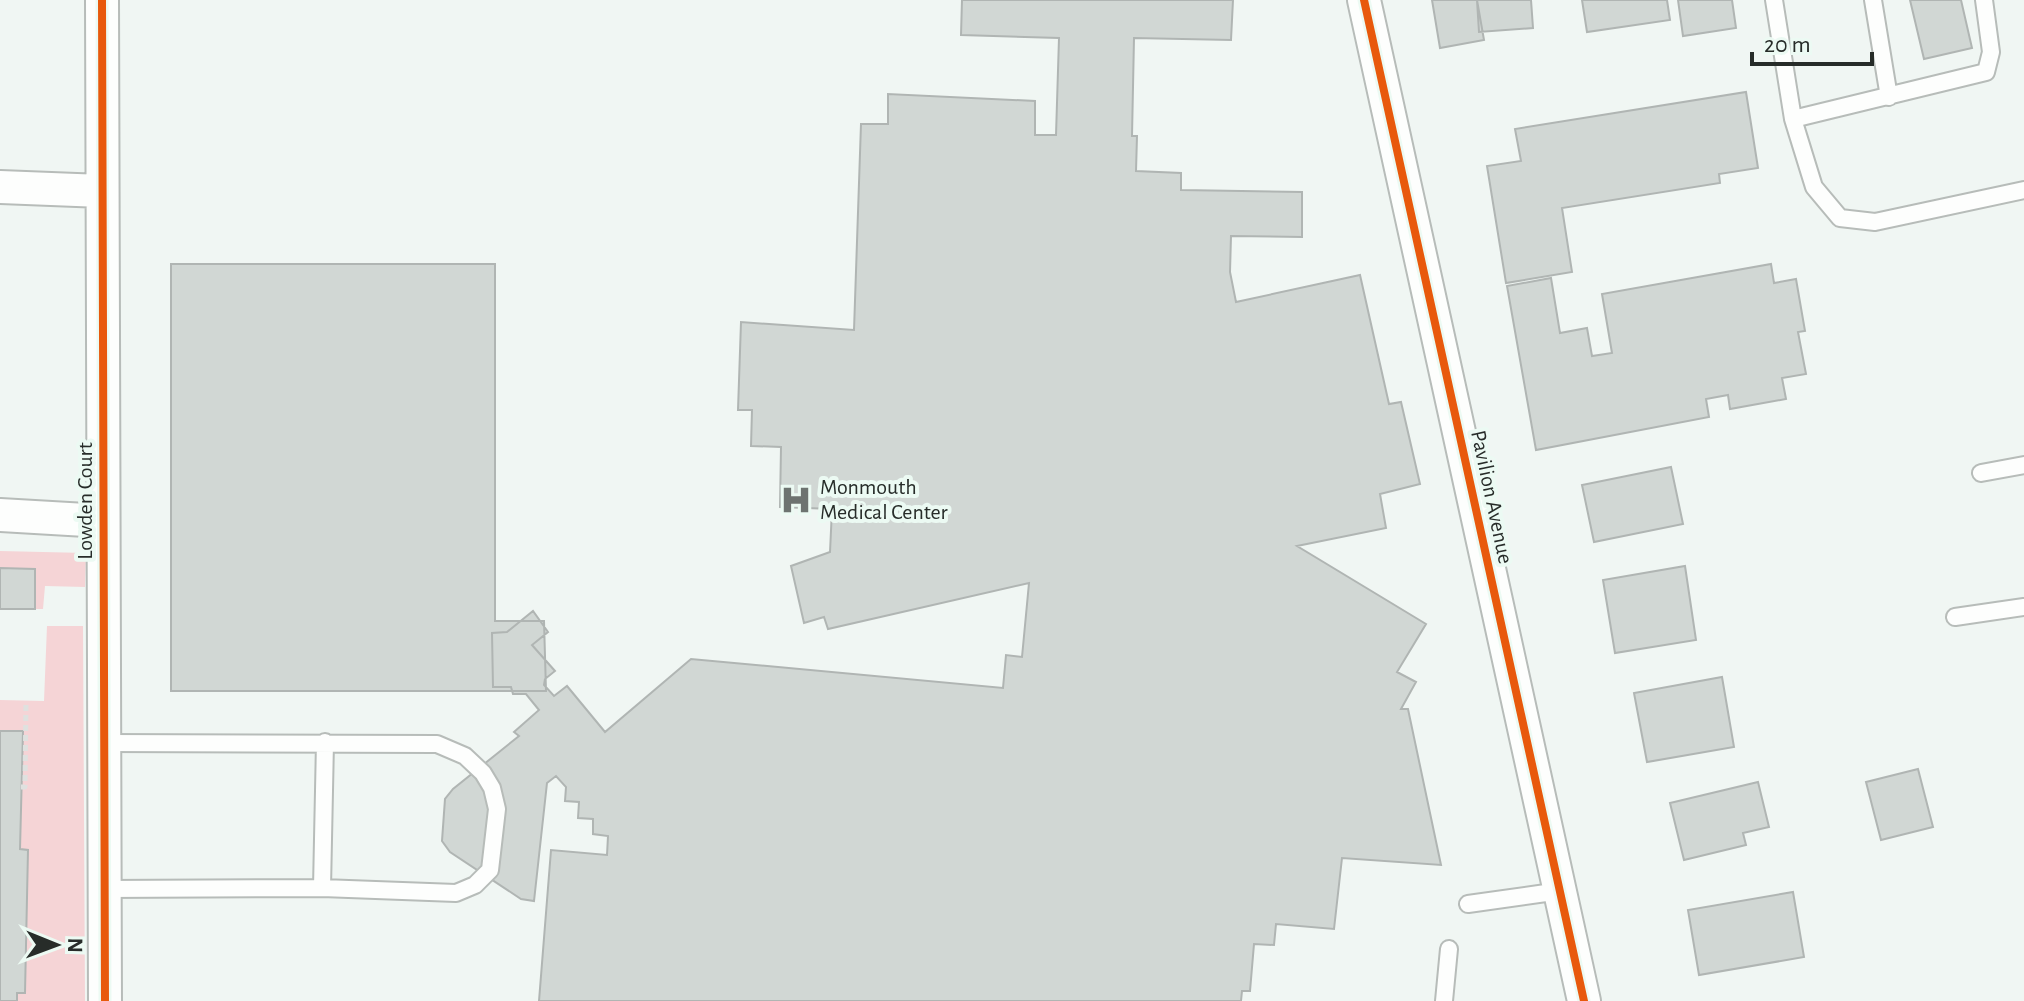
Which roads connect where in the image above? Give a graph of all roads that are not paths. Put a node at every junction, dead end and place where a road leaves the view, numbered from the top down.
1 (102, 0) edge
2 (1364, 0) edge
3 (1774, 0) edge
4 (1873, 0) edge
5 (1984, 0) edge
6 (1889, 97) junction
7 (1793, 119) junction
8 (0, 187) edge
9 (2024, 190) edge
10 (102, 191) junction
11 (2024, 465) edge
12 (1981, 473) dead end
13 (0, 515) edge
14 (103, 521) junction
15 (2024, 607) edge
16 (1955, 617) dead end
17 (325, 742) junction
18 (104, 743) junction
19 (322, 888) junction
20 (104, 889) junction
21 (1560, 891) junction
22 (1468, 904) dead end
23 (1449, 949) dead end
24 (105, 1001) edge
25 (1444, 1001) edge
26 (1584, 1001) edge

1 - 10 street, Lowden Court
2 - 21 street, Pavilion Avenue
3 - 7 lane
4 - 6 lane
5 - 6 lane
6 - 7 lane
7 - 9 lane
8 - 10 street
10 - 14 street, Lowden Court
11 - 12 lane
13 - 14 street
14 - 18 street, Lowden Court
15 - 16 lane
17 - 18 lane
17 - 19 lane
17 - 19 lane
18 - 20 street, Lowden Court
19 - 20 lane
20 - 24 street, Lowden Court
21 - 22 lane
21 - 26 street, Pavilion Avenue
23 - 25 lane

